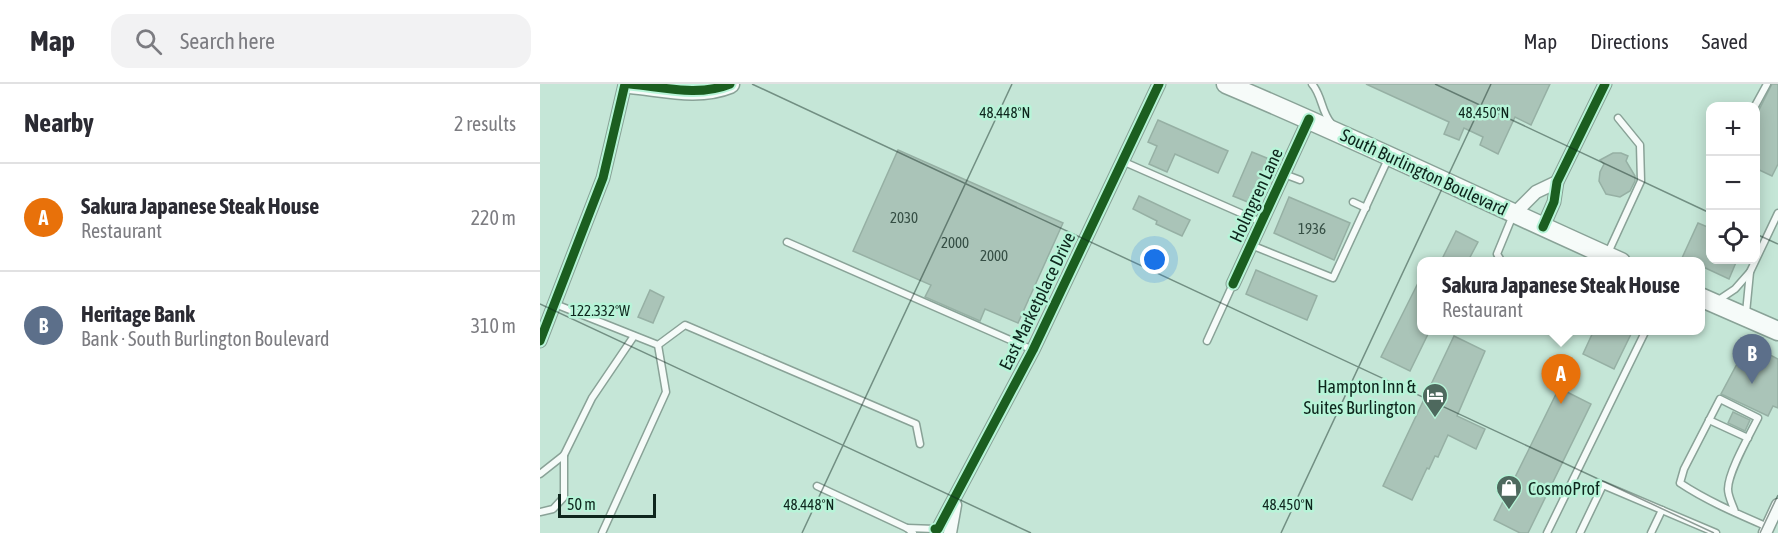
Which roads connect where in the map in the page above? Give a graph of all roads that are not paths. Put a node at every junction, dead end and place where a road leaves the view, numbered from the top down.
1 (625, 84) edge
2 (630, 84) edge
3 (730, 84) edge
4 (1159, 84) edge
5 (1226, 84) edge
6 (1605, 84) edge
7 (1767, 84) edge
8 (1314, 87) edge
9 (1757, 102) edge
10 (1618, 118) dead end
11 (1309, 119) junction
12 (1339, 132) junction
13 (1389, 156) junction
14 (1122, 161) junction
15 (1284, 174) junction
16 (1300, 180) dead end
17 (1557, 182) junction
18 (1353, 202) dead end
19 (1366, 208) junction
20 (1778, 213) edge
21 (1514, 214) junction
22 (1262, 222) junction
23 (1543, 227) junction
24 (787, 242) dead end
25 (1251, 245) junction
26 (1499, 257) edge
27 (1612, 257) edge
28 (1614, 257) edge
29 (1750, 272) junction
30 (1233, 284) joint
31 (1708, 300) edge
32 (554, 304) junction
33 (1746, 317) junction
34 (1778, 331) edge
35 (1644, 335) edge
36 (634, 336) junction
37 (540, 341) edge
38 (1207, 341) dead end
39 (658, 345) junction
40 (1034, 350) junction
41 (1709, 420) junction
42 (1748, 438) junction
43 (920, 444) dead end
44 (564, 456) junction
45 (540, 474) edge
46 (817, 486) dead end
47 (1777, 509) edge
48 (1662, 510) junction
49 (540, 512) edge
50 (1735, 512) junction
51 (907, 528) junction
52 (1766, 530) edge
53 (941, 531) edge
54 (602, 533) edge
55 (913, 533) edge
56 (1547, 533) edge
57 (1580, 533) edge
58 (1651, 533) edge
59 (1716, 533) edge

1 - 32 street
2 - 3 main road
4 - 14 street, East Marketplace Drive
5 - 11 main road, South Burlington Boulevard
6 - 17 street
7 - 9 lane
8 - 12 lane
10 - 28 lane
11 - 12 main road, South Burlington Boulevard
11 - 15 street, Holmgren Lane
12 - 13 main road, South Burlington Boulevard
13 - 19 lane
13 - 21 main road, South Burlington Boulevard
14 - 22 lane
14 - 40 street, East Marketplace Drive
15 - 16 lane
15 - 22 street, Holmgren Lane
17 - 21 street
17 - 23 street
18 - 19 lane
19 - 25 lane
20 - 29 lane
21 - 23 main road, South Burlington Boulevard
21 - 26 lane
22 - 25 street, Holmgren Lane
23 - 27 main road, South Burlington Boulevard
24 - 40 lane
25 - 30 street, Holmgren Lane
29 - 31 lane
29 - 33 lane
30 - 38 lane, Holmgren Lane
31 - 33 main road
32 - 36 lane
32 - 37 street
33 - 34 main road
35 - 56 lane
36 - 39 lane
36 - 44 lane
39 - 43 lane
39 - 54 lane
40 - 53 street, East Marketplace Drive
41 - 42 lane
41 - 42 lane
41 - 50 lane
42 - 50 lane
44 - 45 lane
44 - 49 lane
46 - 51 lane
47 - 52 street
48 - 57 lane
48 - 58 lane
48 - 59 lane
50 - 52 lane
51 - 53 lane
51 - 55 lane

